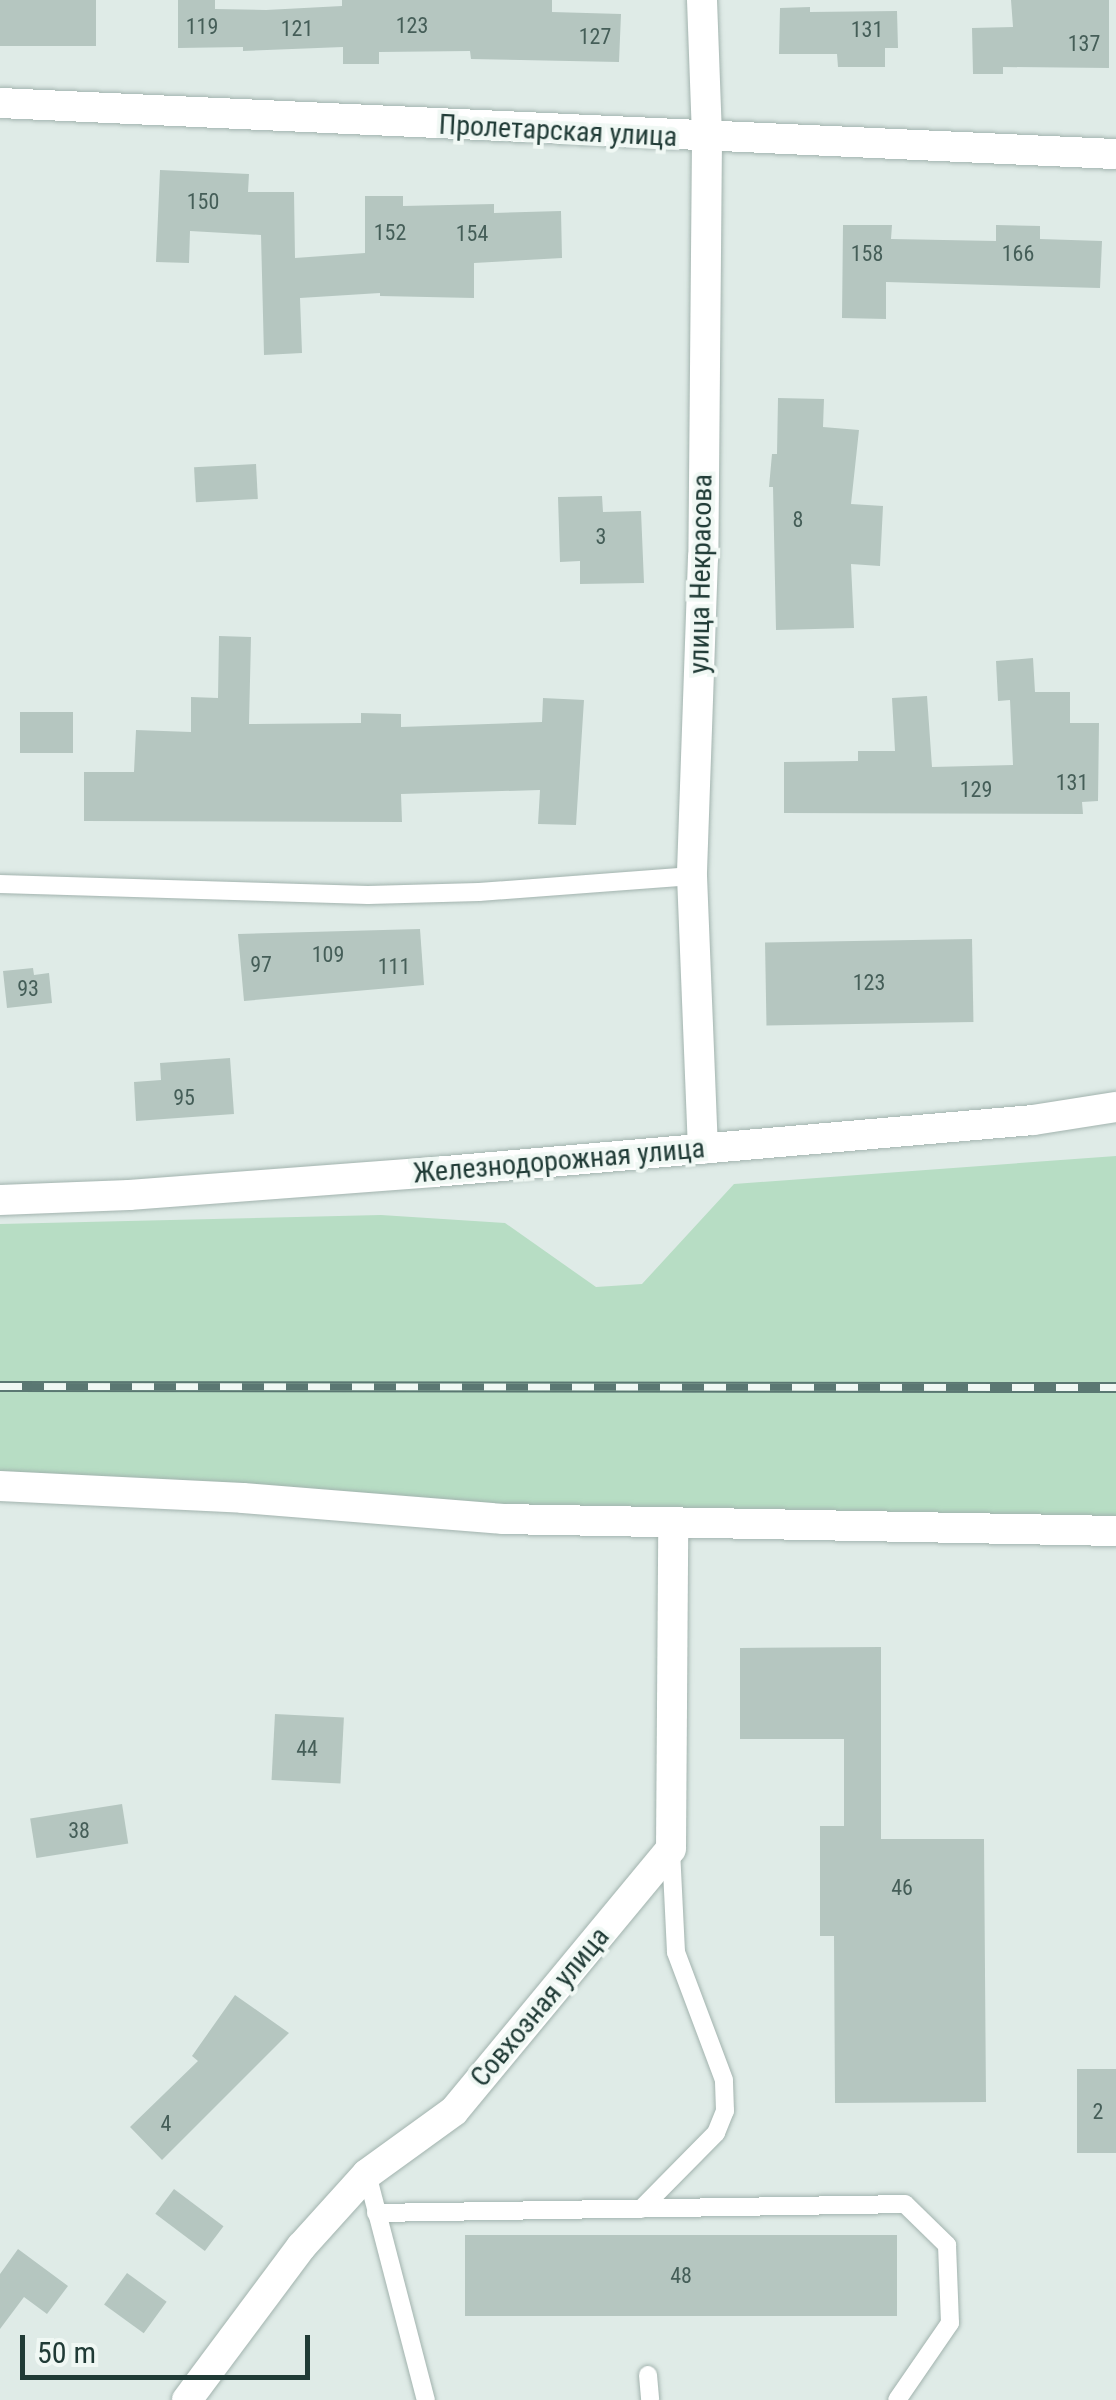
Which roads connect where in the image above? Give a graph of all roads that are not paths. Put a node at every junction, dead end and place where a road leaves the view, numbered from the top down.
1 (702, 0) edge
2 (0, 104) edge
3 (707, 139) junction
4 (1116, 154) edge
5 (692, 876) junction
6 (0, 884) edge
7 (1116, 1107) edge
8 (703, 1149) junction
9 (0, 1200) edge
10 (0, 1486) edge
11 (673, 1522) junction
12 (1116, 1531) edge
13 (671, 1849) junction
14 (366, 2174) junction
15 (641, 2209) junction
16 (376, 2213) junction
17 (648, 2375) dead end
18 (187, 2400) edge
19 (426, 2400) edge
20 (650, 2400) edge
21 (897, 2400) edge

1 - 3 street, улица Некрасова
2 - 3 street, Пролетарская улица
3 - 4 street, Пролетарская улица
3 - 5 street, улица Некрасова
5 - 6 lane
5 - 8 street, улица Некрасова
7 - 8 street, Железнодорожная улица
8 - 9 street, Железнодорожная улица
10 - 11 street
11 - 12 street
11 - 13 street
13 - 14 street, Совхозная улица
13 - 15 lane
14 - 16 lane
14 - 18 street, Совхозная улица
15 - 16 lane
15 - 21 lane
16 - 19 lane
17 - 20 lane

